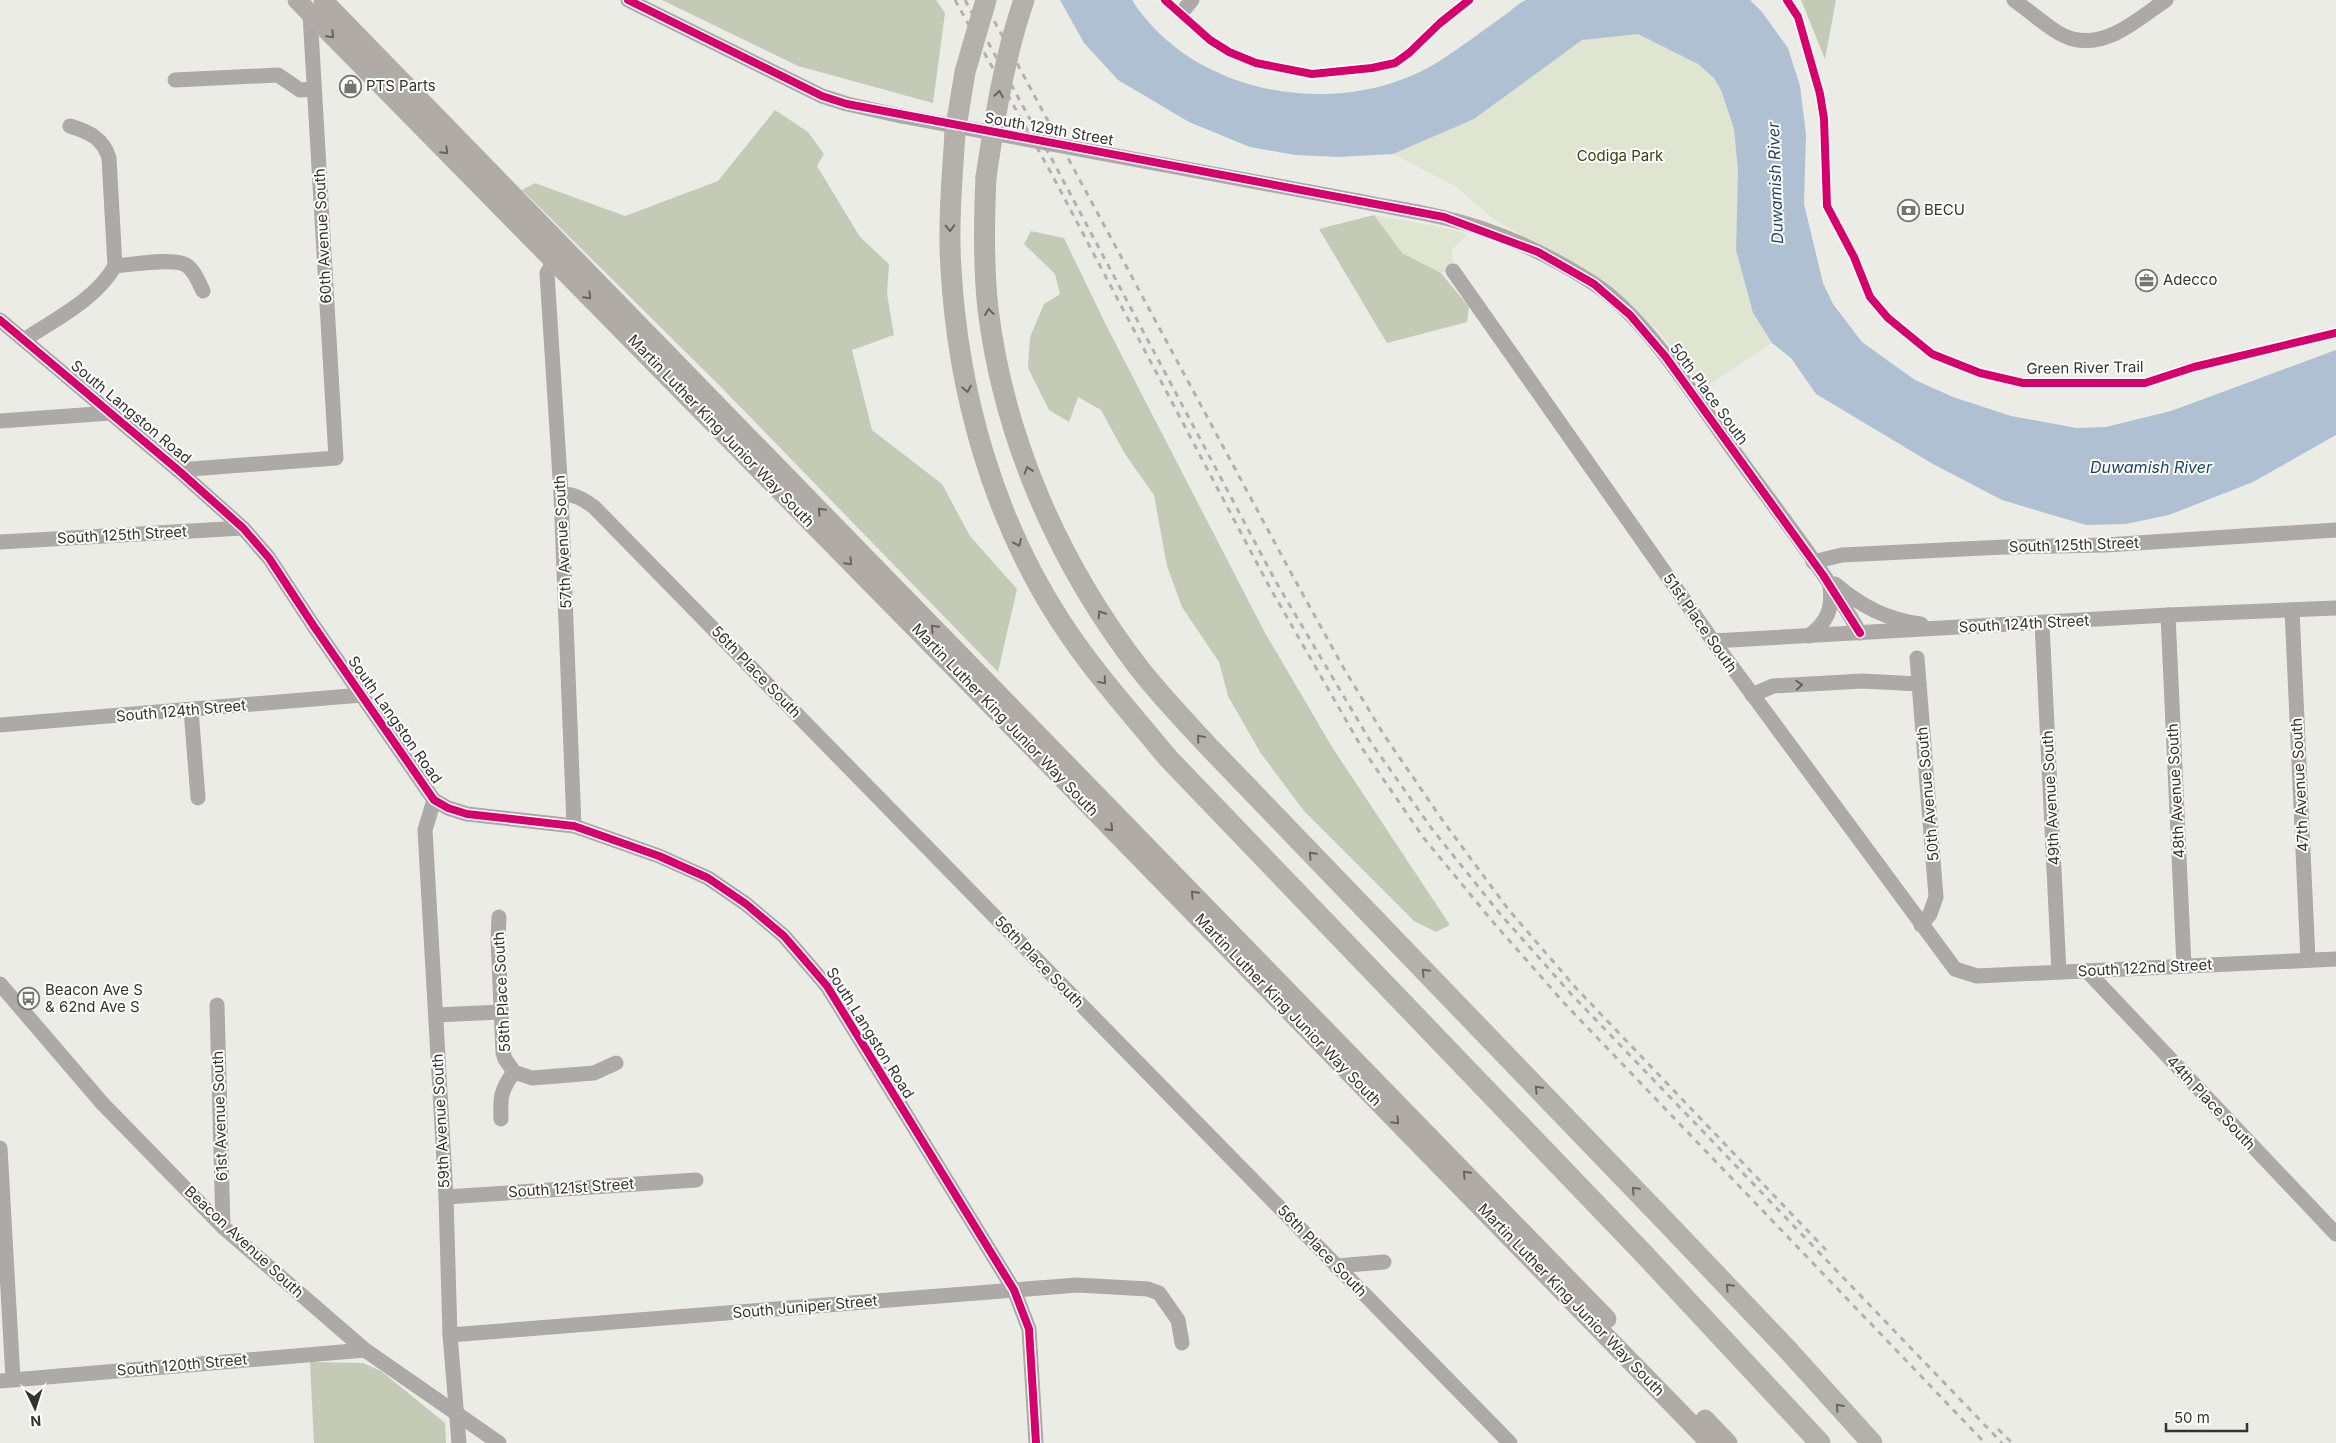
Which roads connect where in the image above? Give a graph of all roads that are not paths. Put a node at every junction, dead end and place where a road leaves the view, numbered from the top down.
1 (297, 0) edge
2 (628, 0) edge
3 (986, 0) edge
4 (1024, 0) edge
5 (2014, 0) edge
6 (2166, 0) edge
7 (316, 7) edge
8 (175, 80) dead end
9 (314, 89) junction
10 (70, 126) dead end
11 (1483, 230) joint
12 (554, 261) junction
13 (115, 266) junction
14 (1453, 271) dead end
15 (203, 291) dead end
16 (0, 320) edge
17 (24, 340) junction
18 (110, 413) junction
19 (0, 421) edge
20 (178, 470) junction
21 (561, 494) junction
22 (243, 528) junction
23 (2336, 530) edge
24 (0, 542) edge
25 (1813, 562) junction
26 (1826, 580) junction
27 (1860, 604) junction
28 (2336, 608) edge
29 (2292, 610) junction
30 (2168, 615) junction
31 (2042, 623) junction
32 (1960, 628) junction
33 (1860, 633) junction
34 (1809, 636) junction
35 (1713, 641) junction
36 (1917, 658) dead end
37 (1919, 684) junction
38 (362, 695) junction
39 (1752, 695) junction
40 (191, 710) junction
41 (0, 725) edge
42 (198, 798) dead end
43 (434, 800) junction
44 (574, 826) junction
45 (499, 916) dead end
46 (1921, 925) junction
47 (2336, 959) edge
48 (2308, 960) junction
49 (2184, 966) junction
50 (1955, 969) joint
51 (2087, 971) junction
52 (2059, 972) junction
53 (0, 984) edge
54 (217, 1005) dead end
55 (501, 1012) junction
56 (436, 1015) junction
57 (616, 1063) dead end
58 (514, 1072) junction
59 (501, 1119) dead end
60 (0, 1148) edge
61 (696, 1180) dead end
62 (446, 1197) junction
63 (223, 1227) junction
64 (2336, 1234) edge
65 (1384, 1262) dead end
66 (1336, 1266) junction
67 (1014, 1290) junction
68 (450, 1335) junction
69 (1182, 1343) dead end
70 (365, 1350) junction
71 (6, 1380) edge
72 (458, 1414) junction
73 (459, 1443) edge
74 (499, 1443) edge
75 (1036, 1443) edge
76 (1510, 1443) edge
77 (1710, 1443) edge
78 (1728, 1443) edge
79 (1820, 1443) edge
80 (1872, 1443) edge

1 - 7 main road, Martin Luther King Junior Way South
2 - 11 street, South 129th Street, bridge
3 -> 79 highway, bridge
80 -> 4 highway, bridge
5 - 6 street
7 - 9 street, 60th Avenue South
7 -> 12 main road, Martin Luther King Junior Way South
78 -> 7 main road, Martin Luther King Junior Way South
8 - 9 street
9 - 20 street, 60th Avenue South
10 - 13 street
11 - 25 street, 50th Place South
12 - 21 street, 57th Avenue South
12 -> 77 main road, Martin Luther King Junior Way South
13 - 15 street
13 - 17 street
14 - 35 street, 51st Place South
16 - 17 street, South Langston Road
17 - 18 street, South Langston Road
18 - 19 street
18 - 20 street, South Langston Road
20 - 22 street, South Langston Road
21 - 44 street, 57th Avenue South
21 - 66 street, 56th Place South
22 - 24 street, South 125th Street
22 - 38 street, South Langston Road
23 - 25 street, South 125th Street
25 - 26 street, 50th Place South
26 - 27 street
26 - 33 street, 50th Place South
26 - 34 street
27 - 32 street
27 - 33 street
28 - 29 street, South 124th Street
29 - 30 street, South 124th Street
29 - 48 street, 47th Avenue South
30 - 31 street, South 124th Street
30 - 49 street, 48th Avenue South
31 - 32 street, South 124th Street
31 - 52 street, 49th Avenue South
32 - 33 street, South 124th Street
33 - 34 street, South 124th Street
34 - 35 street, South 124th Street
35 - 39 street, 51st Place South
36 - 37 street, 50th Avenue South
39 -> 37 street
37 - 46 street, 50th Avenue South
38 - 40 street, South 124th Street
38 - 43 street, South Langston Road
39 - 46 street, 51st Place South
40 - 41 street, South 124th Street
40 - 42 street
43 - 44 street, South Langston Road
43 - 56 street, 59th Avenue South
44 - 67 street, South Langston Road
45 - 55 street, 58th Place South
46 - 50 street, 51st Place South
47 - 48 street, South 122nd Street
48 - 49 street, South 122nd Street
49 - 51 street, South 122nd Street
50 - 52 street, South 122nd Street
51 - 52 street, South 122nd Street
51 - 64 street, 44th Place South
53 - 63 street, Beacon Avenue South
54 - 63 street, 61st Avenue South
55 - 56 street
55 - 58 street, 58th Place South
56 - 62 street, 59th Avenue South
57 - 58 street
58 - 59 street, 58th Place South
60 - 71 street
61 - 62 street, South 121st Street
62 - 68 street, 59th Avenue South
63 - 70 street, Beacon Avenue South
65 - 66 street
66 - 76 street, 56th Place South
67 - 68 street, South Juniper Street
67 - 69 street, South Juniper Street
67 - 75 street, South Langston Road
68 - 72 street, 59th Avenue South
70 - 71 street, South 120th Street
70 - 72 street, Beacon Avenue South
72 - 73 street, 59th Avenue South
72 - 74 street, Beacon Avenue South

